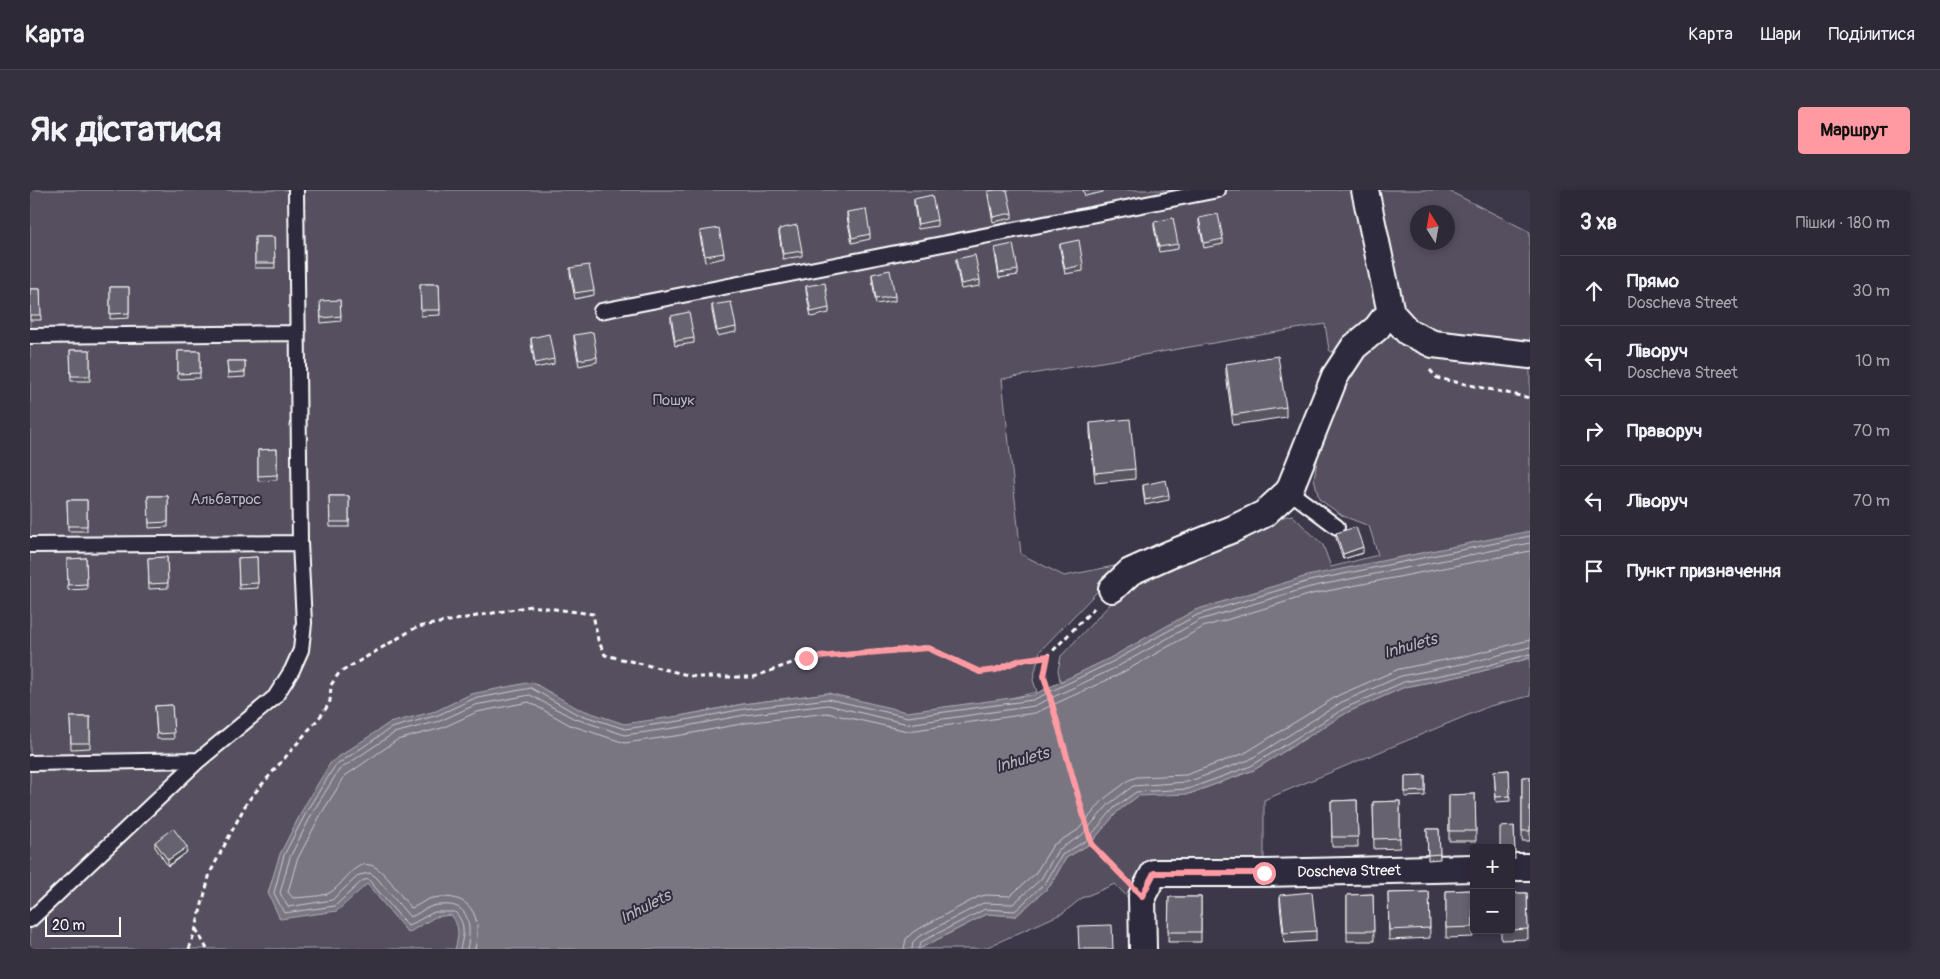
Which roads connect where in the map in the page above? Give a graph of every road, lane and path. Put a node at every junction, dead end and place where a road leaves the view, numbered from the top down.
1 (296, 190) edge
2 (1218, 190) edge
3 (1365, 190) edge
4 (601, 311) dead end
5 (1391, 313) junction
6 (298, 333) junction
7 (30, 336) edge
8 (1530, 355) edge
9 (1426, 366) dead end
10 (1530, 398) edge
11 (1290, 491) junction
12 (1337, 527) dead end
13 (300, 543) junction
14 (30, 545) edge
15 (1112, 589) joint
16 (1048, 656) junction
17 (198, 760) junction
18 (30, 763) edge
19 (1515, 867) edge
20 (1530, 867) edge
21 (1470, 868) edge
22 (1142, 896) junction
23 (30, 920) edge
24 (196, 928) junction
25 (189, 949) edge
26 (207, 949) edge
27 (1143, 949) edge

1 - 6 lane
2 - 4 lane
3 - 5 street
5 - 8 street
5 - 11 street
6 - 7 lane
6 - 13 lane
9 - 10 path
11 - 12 lane
11 - 15 street
13 - 14 lane
13 - 17 lane
15 - 16 path
16 - 22 path
16 - 24 path
17 - 18 lane
17 - 23 lane
19 - 20 street
21 - 22 street, Doscheva Street
22 - 27 street, Doscheva Street
24 - 25 path
24 - 26 path

